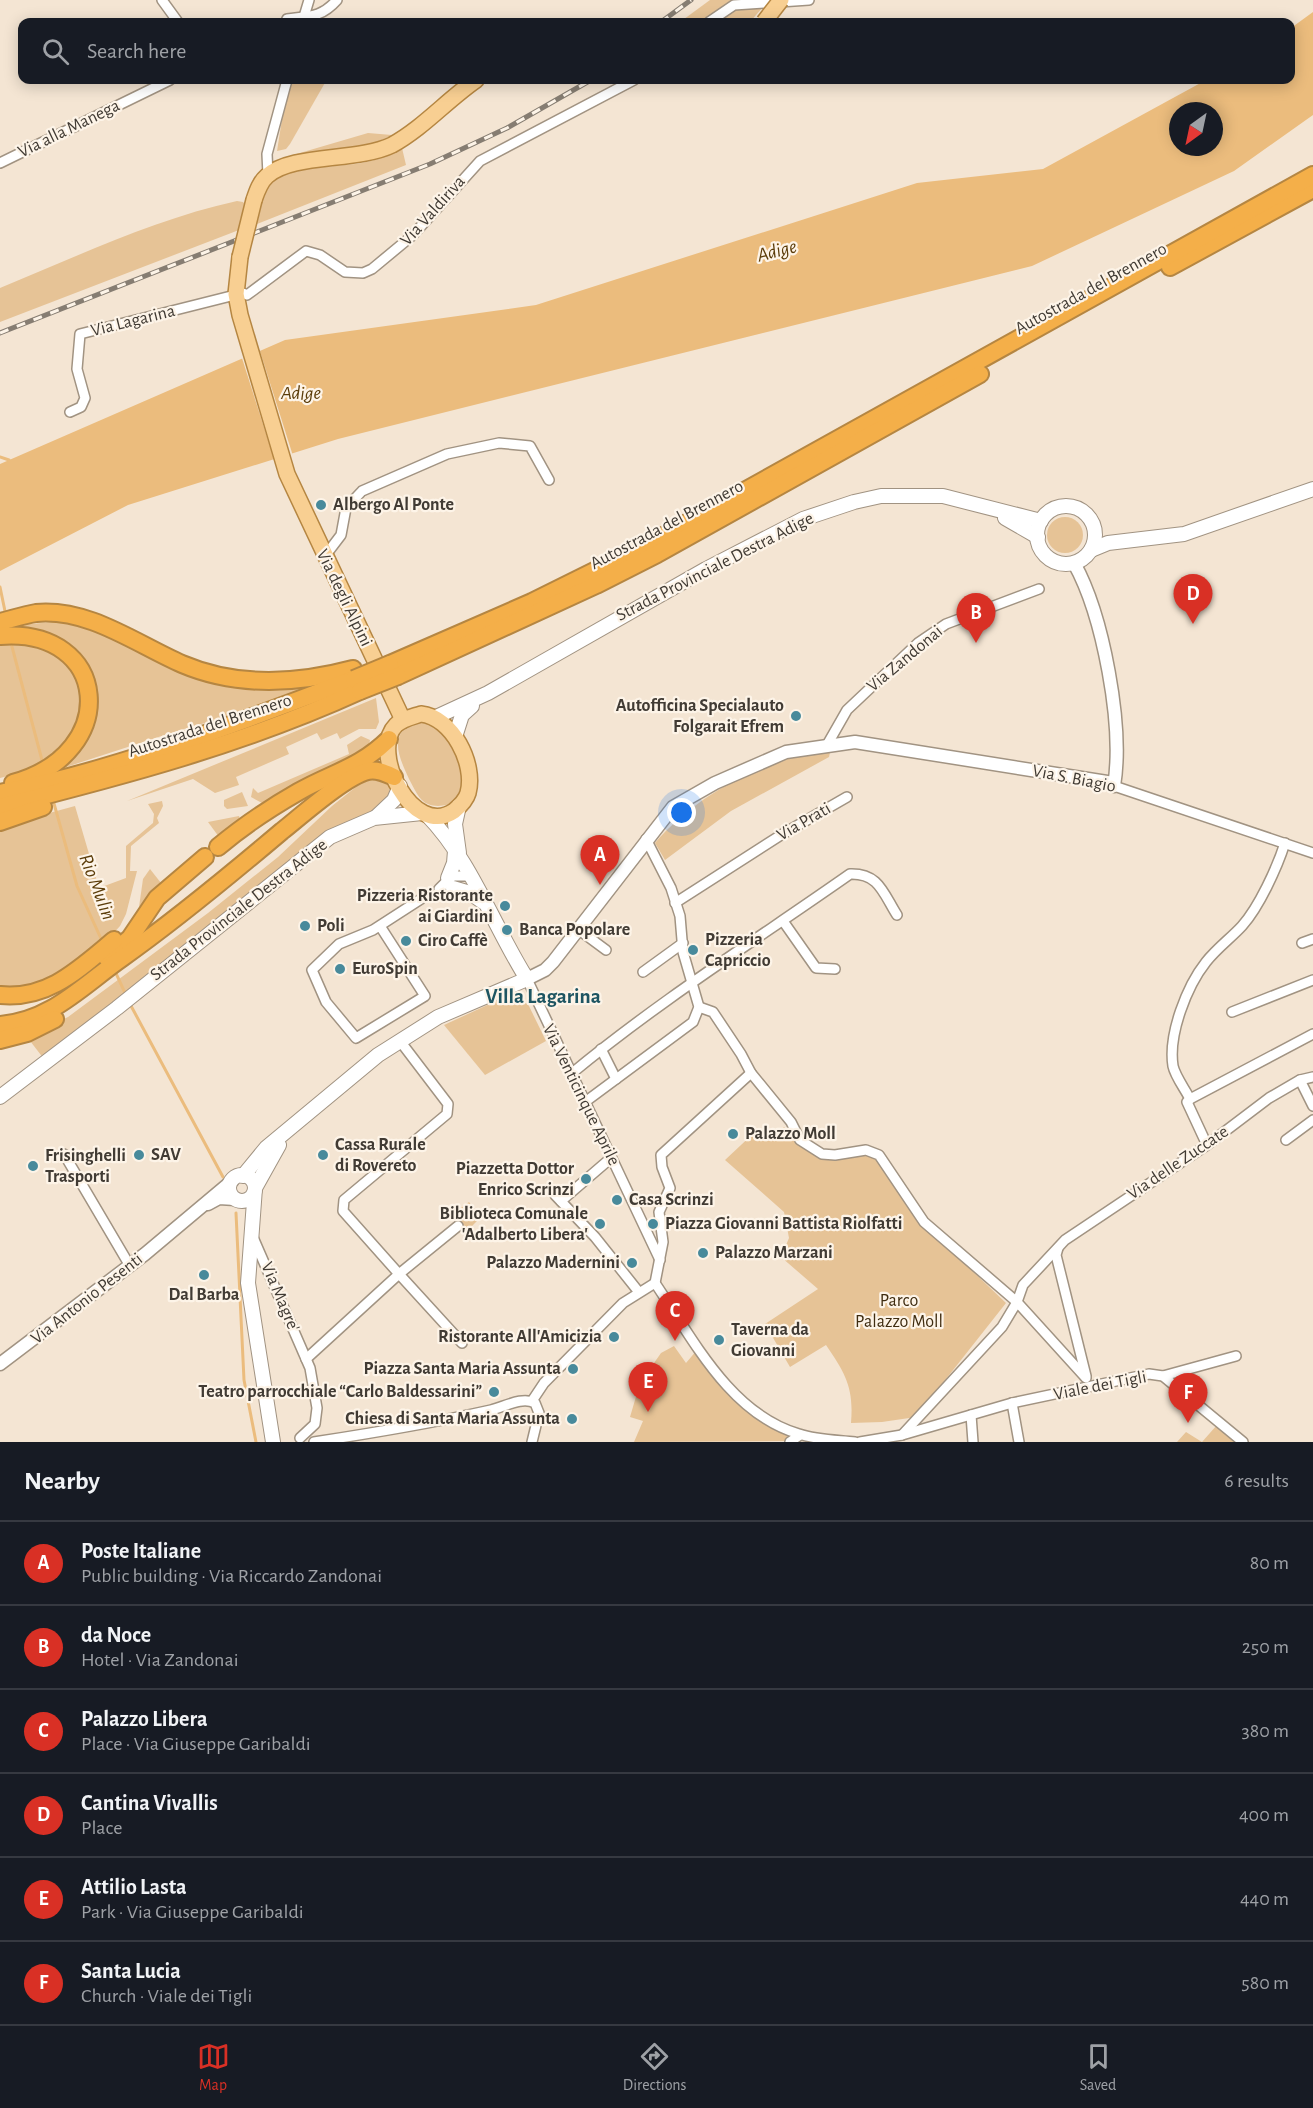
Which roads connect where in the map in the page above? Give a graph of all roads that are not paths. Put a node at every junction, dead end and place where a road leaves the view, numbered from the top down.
1 (162, 0) edge
2 (309, 0) edge
3 (337, 0) edge
4 (781, 0) edge
5 (809, 0) edge
6 (175, 18) edge
7 (304, 18) edge
8 (311, 18) edge
9 (715, 18) edge
10 (767, 18) edge
11 (162, 84) edge
12 (286, 84) edge
13 (471, 84) edge
14 (626, 84) edge
15 (0, 163) edge
16 (268, 175) junction
17 (1313, 175) edge
18 (1313, 189) edge
19 (237, 294) junction
20 (70, 412) dead end
21 (549, 480) dead end
22 (1313, 489) edge
23 (993, 510) junction
24 (1041, 521) junction
25 (1095, 534) junction
26 (1038, 537) junction
27 (1162, 537) junction
28 (1091, 550) junction
29 (325, 556) junction
30 (1074, 563) junction
31 (1039, 590) dead end
32 (11, 625) edge
33 (0, 636) edge
34 (391, 666) junction
35 (356, 680) junction
36 (489, 693) junction
37 (436, 717) junction
38 (403, 720) junction
39 (455, 737) junction
40 (389, 739) junction
41 (827, 745) junction
42 (397, 782) junction
43 (0, 786) edge
44 (1114, 786) junction
45 (66, 790) junction
46 (37, 792) junction
47 (0, 793) edge
48 (847, 798) dead end
49 (459, 806) junction
50 (0, 807) edge
51 (424, 814) junction
52 (375, 818) junction
53 (0, 822) edge
54 (646, 839) junction
55 (1285, 843) junction
56 (1313, 853) edge
57 (457, 854) junction
58 (469, 876) junction
59 (446, 885) junction
60 (421, 899) tunnel mouth
61 (485, 903) junction
62 (675, 903) junction
63 (897, 915) dead end
64 (783, 921) junction
65 (380, 926) junction
66 (585, 929) junction
67 (1313, 939) edge
68 (683, 943) junction
69 (1302, 943) dead end
70 (606, 950) dead end
71 (835, 969) dead end
72 (99, 971) junction
73 (643, 972) dead end
74 (527, 979) junction
75 (1313, 980) edge
76 (690, 982) junction
77 (0, 995) edge
78 (699, 1006) junction
79 (1232, 1012) dead end
80 (0, 1015) edge
81 (0, 1025) edge
82 (1313, 1034) edge
83 (0, 1040) edge
84 (400, 1041) junction
85 (601, 1049) junction
86 (751, 1073) junction
87 (571, 1074) junction
88 (1313, 1077) edge
89 (616, 1079) junction
90 (1300, 1080) junction
91 (0, 1097) edge
92 (1190, 1099) junction
93 (585, 1102) junction
94 (1313, 1106) edge
95 (1313, 1120) edge
96 (294, 1127) junction
97 (1286, 1140) dead end
98 (1207, 1145) junction
99 (64, 1154) dead end
100 (611, 1158) junction
101 (238, 1178) junction
102 (255, 1188) junction
103 (236, 1200) junction
104 (458, 1226) dead end
105 (172, 1231) junction
106 (252, 1235) junction
107 (1058, 1248) junction
108 (660, 1260) junction
109 (130, 1266) junction
110 (399, 1275) junction
111 (656, 1283) junction
112 (638, 1291) junction
113 (1017, 1302) junction
114 (462, 1342) dead end
115 (1236, 1356) dead end
116 (306, 1359) junction
117 (0, 1364) edge
118 (1163, 1376) junction
119 (1087, 1382) junction
120 (532, 1401) junction
121 (1012, 1403) junction
122 (971, 1415) junction
123 (902, 1435) junction
124 (801, 1438) edge
125 (299, 1441) edge
126 (273, 1442) edge
127 (314, 1442) edge
128 (532, 1442) edge
129 (790, 1442) edge
130 (855, 1442) edge
131 (860, 1442) edge
132 (973, 1442) edge
133 (1019, 1442) edge
134 (1243, 1442) edge

1 - 6 street
2 - 7 street
3 - 8 street
4 - 10 main road, bridge
5 - 9 street
11 - 15 street, Via alla Manega
12 - 16 street
13 - 16 main road
14 - 19 street, Via Valdiriva
16 - 19 main road, Via degli Alpini, bridge
17 - 34 highway, Autostrada del Brennero
18 - 34 highway, Autostrada del Brennero
19 - 20 street, Via Lagarina
19 - 29 main road, Via degli Alpini
21 - 29 street
22 - 27 main road
23 - 24 main road, Strada Provinciale Destra Adige
23 - 26 main road, Strada Provinciale Destra Adige
23 - 36 main road, Strada Provinciale Destra Adige
24 - 25 main road
24 - 26 main road
25 - 27 main road
25 - 28 main road
26 - 30 main road
27 - 28 main road
28 - 30 main road
29 - 38 main road, Via degli Alpini
30 - 44 street
31 - 41 street, Via Zandonai
32 - 33 highway
32 - 35 highway
32 - 46 highway
34 - 35 highway, Autostrada del Brennero, bridge
34 - 35 highway
35 - 45 highway, Autostrada del Brennero
35 - 45 highway, Autostrada del Brennero
36 - 37 main road, Strada Provinciale Destra Adige
36 - 39 main road, Strada Provinciale Destra Adige
37 - 38 main road
37 - 39 main road
38 - 40 main road
39 - 49 main road
40 - 42 main road
40 - 72 highway
41 - 44 street, Via S. Biagio
41 - 54 street, Via S. Biagio
42 - 51 main road
42 - 52 main road, Strada Provinciale Destra Adige
42 - 72 highway
43 - 46 highway
44 - 55 street, Via S. Biagio
45 - 46 highway, Autostrada del Brennero
46 - 47 highway, Autostrada del Brennero
46 - 50 highway, Autostrada del Brennero
46 - 53 highway
48 - 62 street, Via Prati
49 - 51 main road
49 - 57 main road
51 - 52 main road, Strada Provinciale Destra Adige
51 - 57 main road
52 - 91 main road, Strada Provinciale Destra Adige
54 - 62 street
54 - 66 street, Via S. Biagio
55 - 56 street, Via S. Biagio
55 - 92 street
57 - 58 main road
57 - 59 main road
58 - 59 street
58 - 61 main road
59 - 61 main road
60 - 65 street
61 - 74 main road
62 - 68 street
63 - 64 street
64 - 71 street
64 - 76 street
65 - 65 street
66 - 70 street
66 - 74 street, Via S. Biagio
67 - 69 street
68 - 73 street
68 - 76 street
72 - 77 highway
72 - 80 highway
72 - 81 highway
72 - 83 highway
74 - 84 main road
74 - 87 street, Via Venticinque Aprile
75 - 79 street
76 - 78 street
76 - 85 street
78 - 86 street
78 - 89 street
82 - 92 street
84 - 96 main road
84 - 110 street
85 - 87 street
85 - 89 street
86 - 108 street
86 - 113 street
87 - 93 street, Via Venticinque Aprile
88 - 90 street, Via delle Zuccate
89 - 93 street
90 - 94 street
90 - 98 street, Via delle Zuccate
92 - 98 street
93 - 100 street, Via Venticinque Aprile
95 - 97 street
96 - 101 main road
96 - 102 main road
98 - 107 street, Via delle Zuccate
99 - 109 street
100 - 108 street, Via Venticinque Aprile
100 - 112 street
101 - 102 main road
101 - 103 main road
101 - 105 street, Via Antonio Pesenti
102 - 103 main road
102 - 106 main road
103 - 105 street, Via Antonio Pesenti
103 - 106 main road
104 - 110 street
105 - 109 street, Via Antonio Pesenti
106 - 116 street, Via Magre'
106 - 126 main road
107 - 113 street, Via delle Zuccate
107 - 119 street
108 - 111 street
109 - 117 street, Via Antonio Pesenti
110 - 114 street
110 - 116 street
111 - 112 street
111 - 124 street
112 - 120 street
113 - 119 street
113 - 123 street, Via delle Zuccate
115 - 118 street
116 - 125 street, Via Magre'
118 - 119 street, Viale dei Tigli
118 - 134 street, Viale dei Tigli
119 - 121 street, Viale dei Tigli
120 - 127 street
120 - 128 street
121 - 122 street, Viale dei Tigli
121 - 133 street
122 - 123 street, Viale dei Tigli
122 - 132 street
123 - 131 street, Viale dei Tigli
124 - 129 street
124 - 130 street

